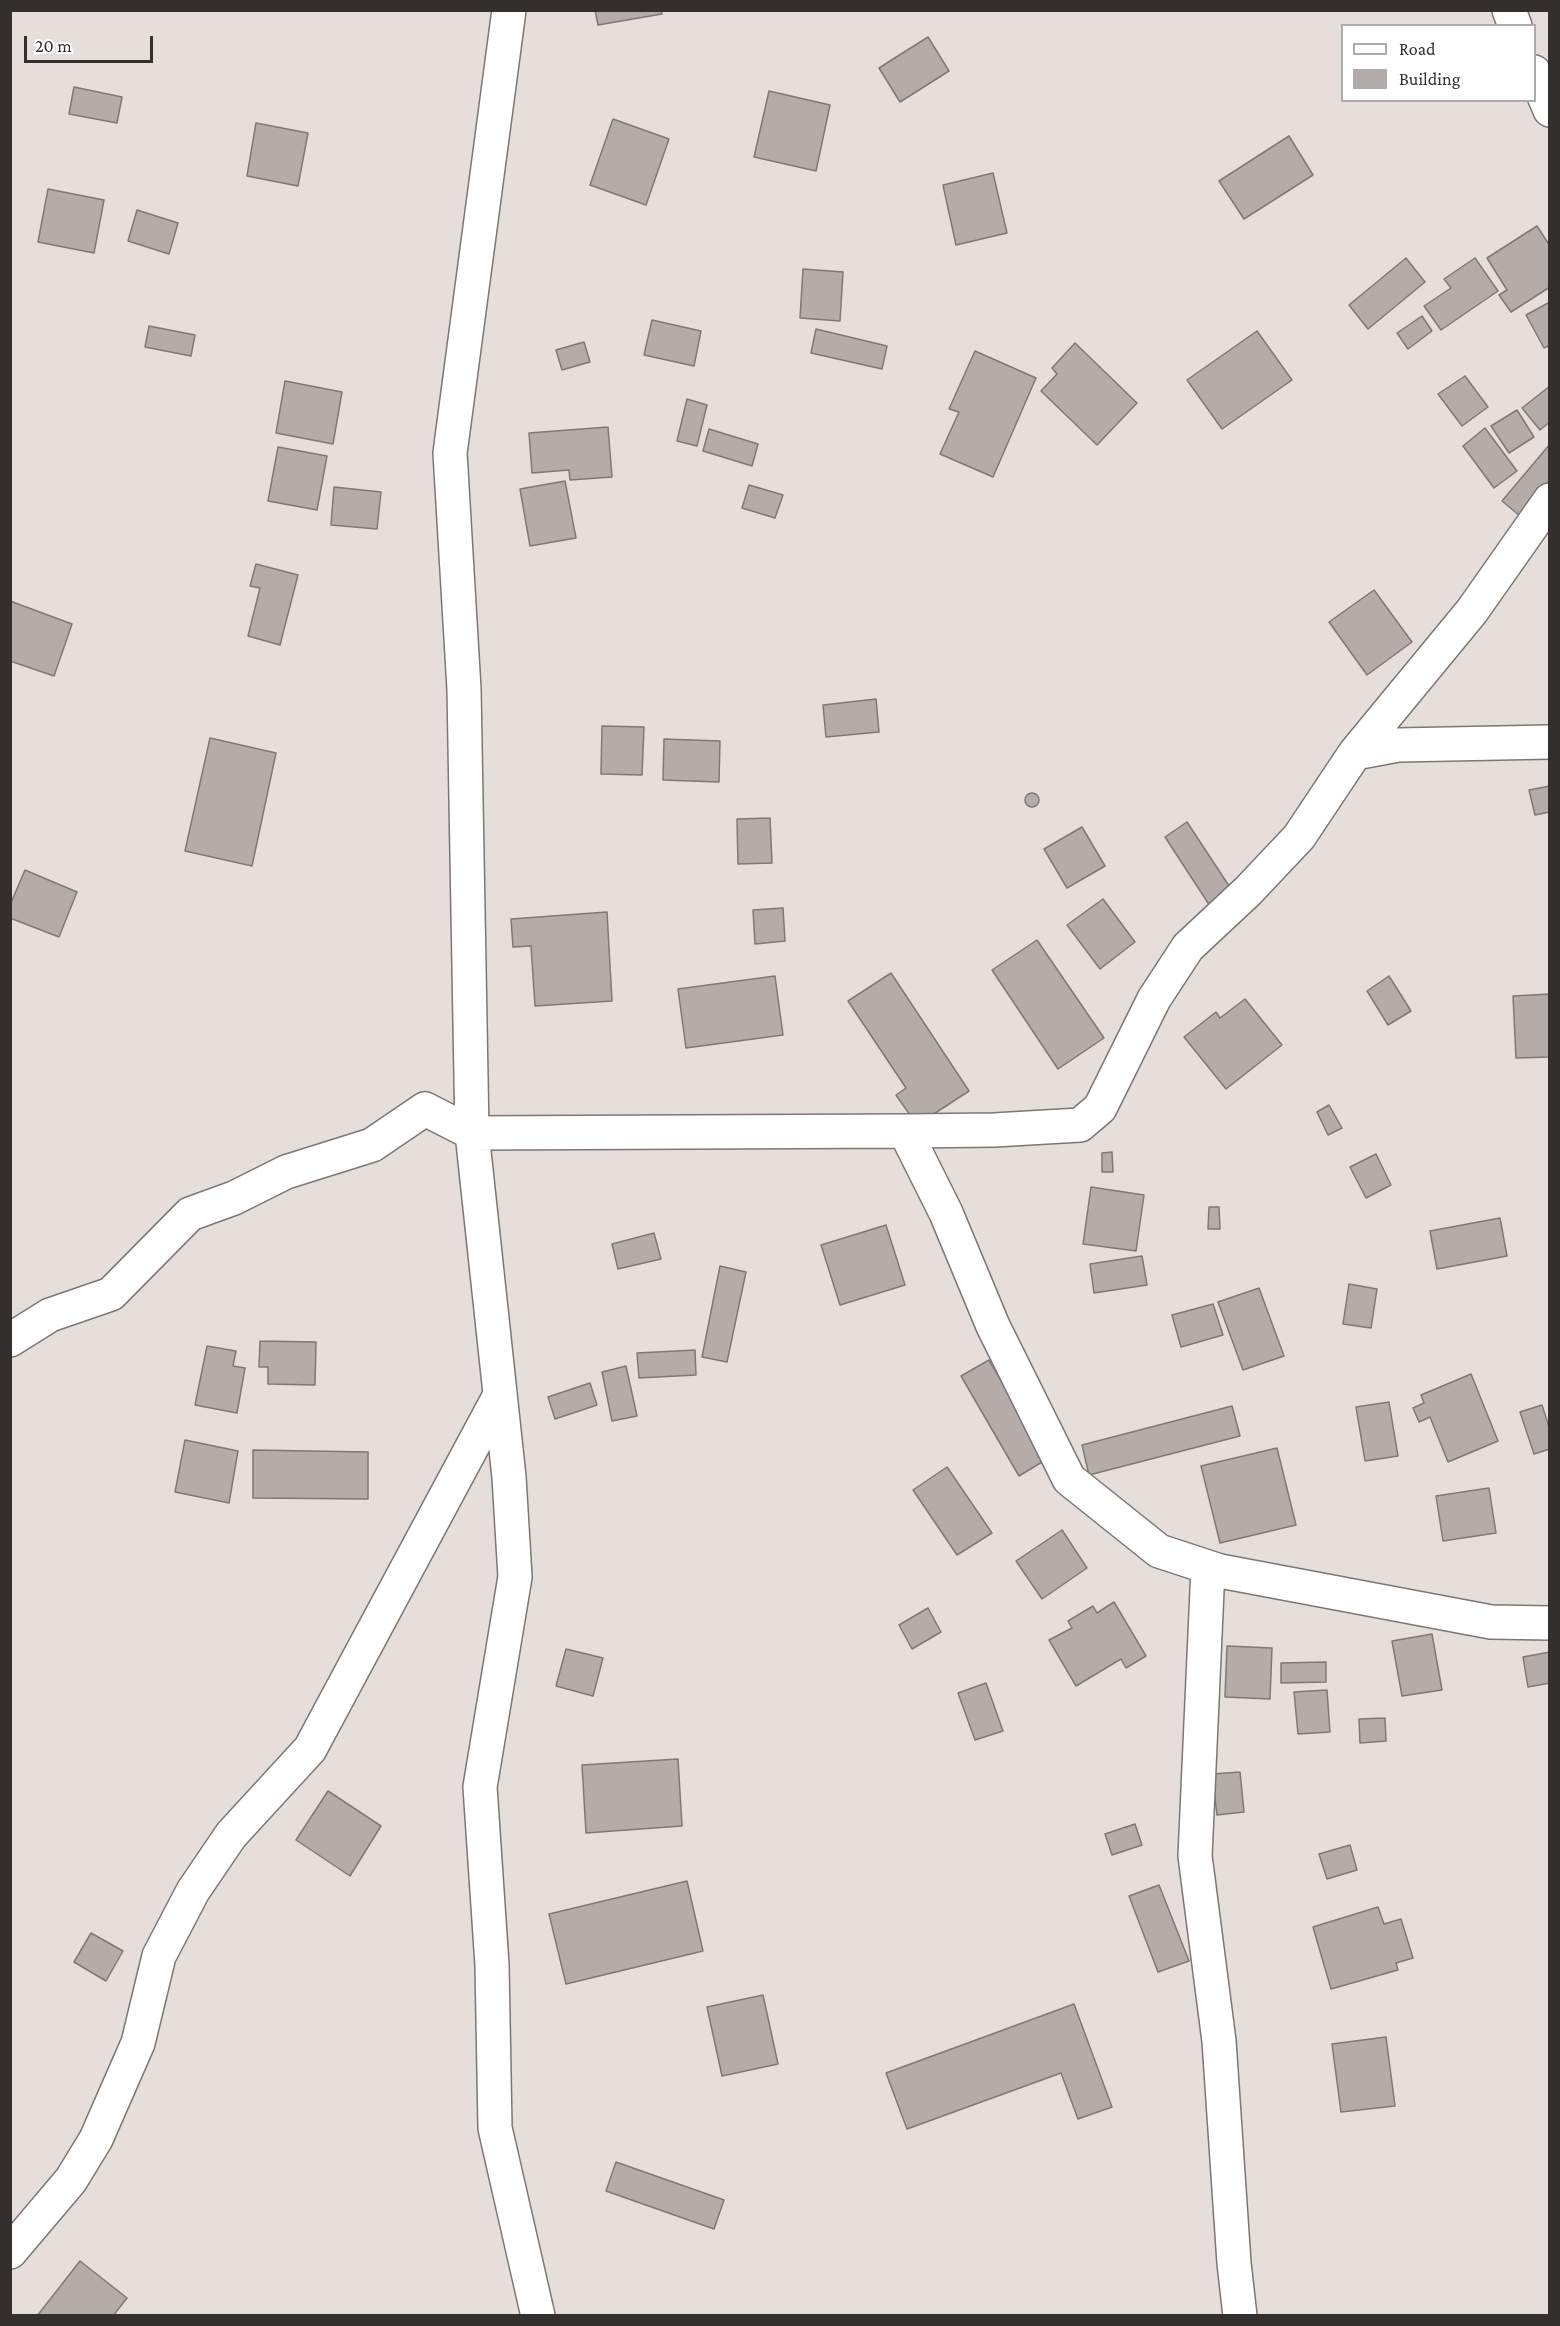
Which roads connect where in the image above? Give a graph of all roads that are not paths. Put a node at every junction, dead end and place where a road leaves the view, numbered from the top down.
1 (509, 10) edge
2 (1536, 77) edge
3 (1550, 110) edge
4 (1550, 500) edge
5 (1550, 742) edge
6 (1355, 753) junction
7 (908, 1131) junction
8 (472, 1133) junction
9 (10, 1340) edge
10 (500, 1395) junction
11 (1208, 1568) junction
12 (1550, 1623) edge
13 (10, 2252) edge
14 (538, 2316) edge
15 (1240, 2316) edge

1 - 8 street
2 - 3 street
4 - 6 street
5 - 6 street
6 - 7 street
7 - 8 street
7 - 11 street
8 - 9 street
8 - 10 street
10 - 13 street
10 - 14 street
11 - 12 street
11 - 15 street

